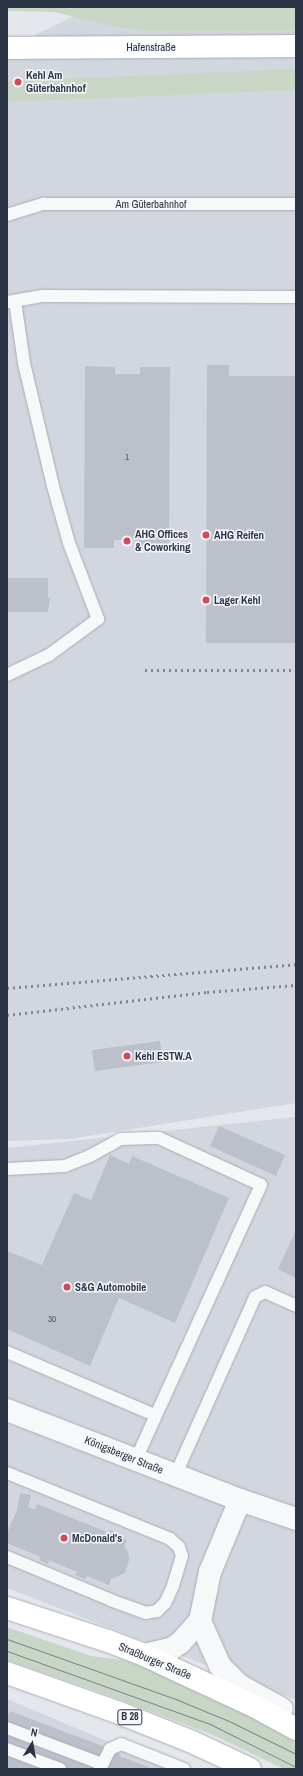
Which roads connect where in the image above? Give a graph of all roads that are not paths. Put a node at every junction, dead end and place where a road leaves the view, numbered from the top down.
1 (296, 46) edge
2 (7, 48) edge
3 (296, 204) edge
4 (7, 215) edge
5 (296, 297) edge
6 (11, 302) edge
7 (7, 675) edge
8 (7, 1169) edge
9 (296, 1306) edge
10 (7, 1352) edge
11 (7, 1410) edge
12 (155, 1415) junction
13 (136, 1459) junction
14 (7, 1473) edge
15 (175, 1476) junction
16 (240, 1500) junction
17 (296, 1519) edge
18 (7, 1557) edge
19 (7, 1608) edge
20 (200, 1622) junction
21 (144, 1655) junction
22 (7, 1673) edge
23 (296, 1716) edge
24 (7, 1728) edge
25 (296, 1729) edge
26 (7, 1749) edge
27 (101, 1766) edge
28 (60, 1769) edge
29 (184, 1769) edge
30 (250, 1769) edge

1 - 2 main road, Hafenstraße
3 - 4 lane, Am Güterbahnhof
5 - 6 lane
6 - 7 lane
8 - 12 lane
9 - 15 lane
10 - 12 lane
11 - 13 street, Königsberger Straße
12 - 13 lane
13 - 15 street, Königsberger Straße
14 - 18 lane
15 - 16 street, Königsberger Straße
16 - 17 street, Königsberger Straße
16 - 20 street
19 - 21 main road, Straßburger Straße
20 - 21 street
20 - 23 street
21 - 25 main road, Straßburger Straße
22 - 30 main road, B 28
24 - 27 lane
26 - 28 lane
27 - 29 lane

